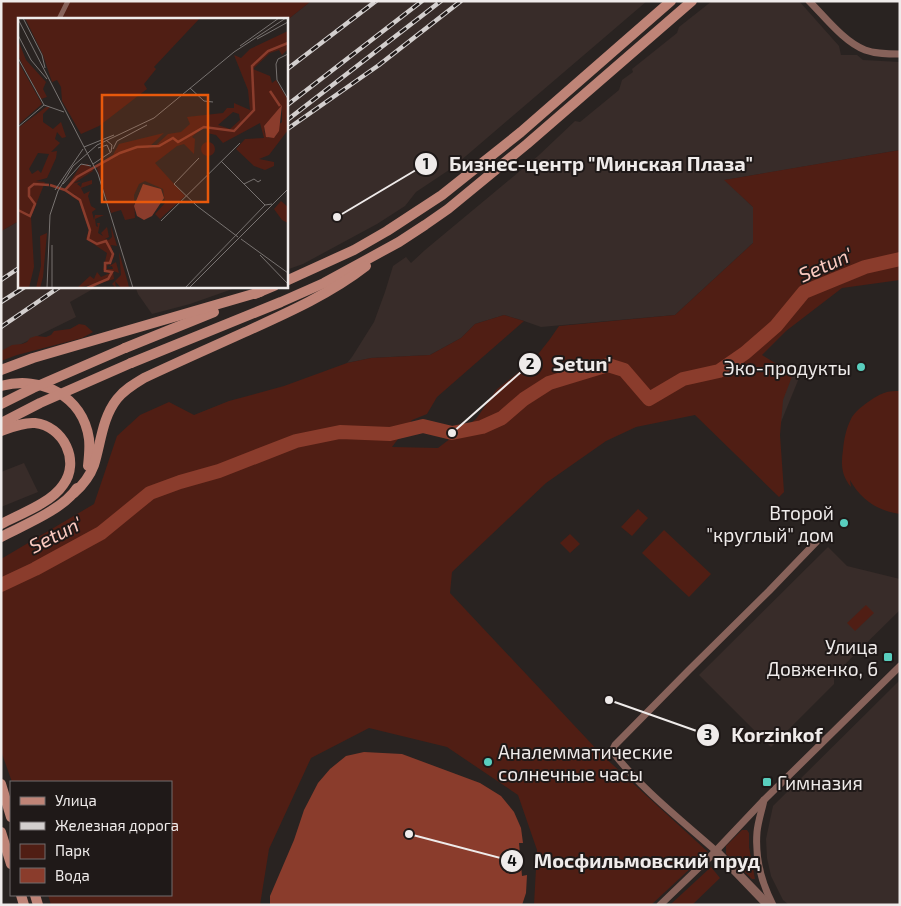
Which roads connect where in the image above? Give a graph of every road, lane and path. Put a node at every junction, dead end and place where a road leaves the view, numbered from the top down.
1 (68, 1) edge
2 (671, 1) edge
3 (692, 1) edge
4 (809, 1) edge
5 (60, 18) edge
6 (900, 54) edge
7 (392, 246) junction
8 (288, 280) edge
9 (269, 288) edge
10 (260, 292) junction
11 (1, 370) edge
12 (1, 386) edge
13 (1, 404) edge
14 (1, 423) edge
15 (1, 431) edge
16 (74, 493) junction
17 (1, 524) edge
18 (821, 536) dead end
19 (1, 537) edge
20 (900, 666) edge
21 (1, 784) edge
22 (764, 800) junction
23 (10, 814) edge
24 (1, 832) edge
25 (716, 851) junction
26 (10, 861) edge
27 (660, 905) edge
28 (768, 905) edge
29 (773, 905) edge

1 - 5 street
2 - 8 main road
3 - 7 main road
4 - 6 street
7 - 14 main road, bridge
7 - 16 main road
9 - 10 main road
10 - 11 main road
10 - 13 main road, bridge
12 - 16 main road
15 - 17 main road
16 - 19 main road
18 - 25 street
20 - 22 street
21 - 23 main road
22 - 25 street
22 - 29 street
24 - 26 main road
25 - 27 street
25 - 28 street

